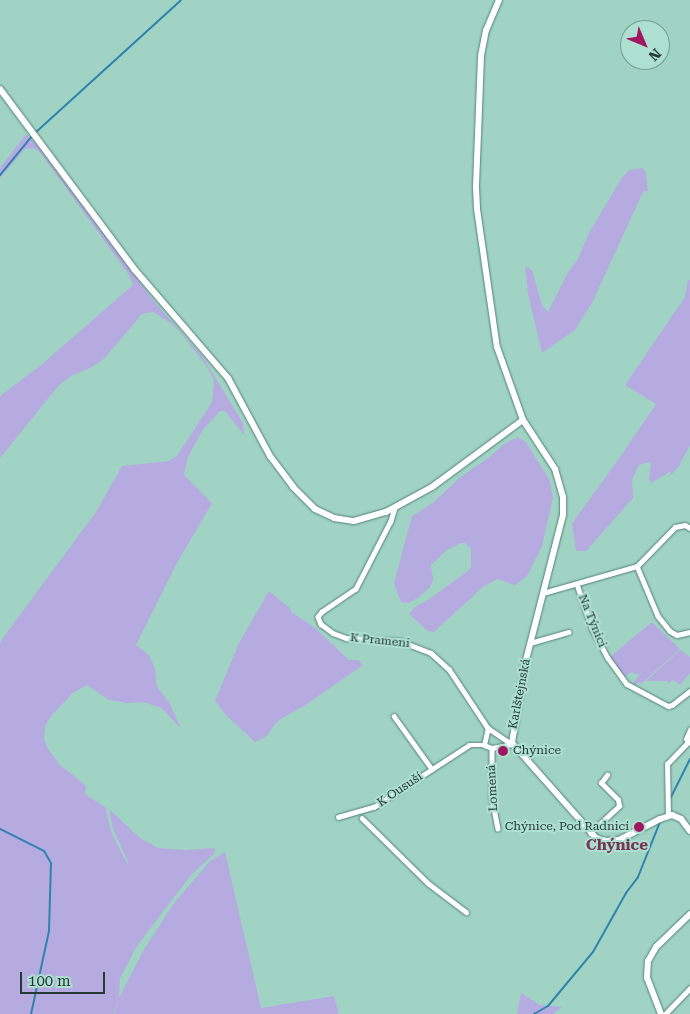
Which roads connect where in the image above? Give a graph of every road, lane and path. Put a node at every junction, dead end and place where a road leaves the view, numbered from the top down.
1 (499, 0) edge
2 (0, 89) edge
3 (523, 420) junction
4 (395, 508) junction
5 (690, 528) edge
6 (637, 566) junction
7 (577, 584) junction
8 (543, 593) junction
9 (568, 632) dead end
10 (690, 632) edge
11 (530, 643) junction
12 (690, 692) edge
13 (394, 716) dead end
14 (488, 728) junction
15 (690, 730) edge
16 (689, 742) edge
17 (512, 744) junction
18 (484, 745) junction
19 (492, 748) junction
20 (432, 769) junction
21 (607, 775) dead end
22 (668, 816) junction
23 (338, 817) dead end
24 (362, 818) dead end
25 (498, 828) dead end
26 (690, 831) edge
27 (590, 833) junction
28 (466, 912) dead end
29 (690, 914) edge
30 (690, 988) edge
31 (661, 1014) edge
32 (665, 1014) edge

1 - 3 main road, Karlštejnská
2 - 4 main road
3 - 4 main road
3 - 8 main road, Karlštejnská
4 - 14 street, K Prameni
5 - 6 street, Na Týnici
6 - 7 street, Na Týnici
6 - 10 street
7 - 8 street, Na Týnici
7 - 12 street, Na Týnici
8 - 11 main road, Karlštejnská
9 - 11 street
11 - 17 main road, Karlštejnská
13 - 20 street, K Ousuší
14 - 17 street
14 - 18 street
15 - 16 street
16 - 22 street
17 - 19 street
17 - 27 main road, Karlštejnská
18 - 19 street
18 - 20 street, K Ousuší
19 - 25 street, Lomená
20 - 23 street, K Ousuší
21 - 27 street
22 - 26 main road
22 - 27 main road
24 - 28 street
29 - 31 main road
30 - 32 street

